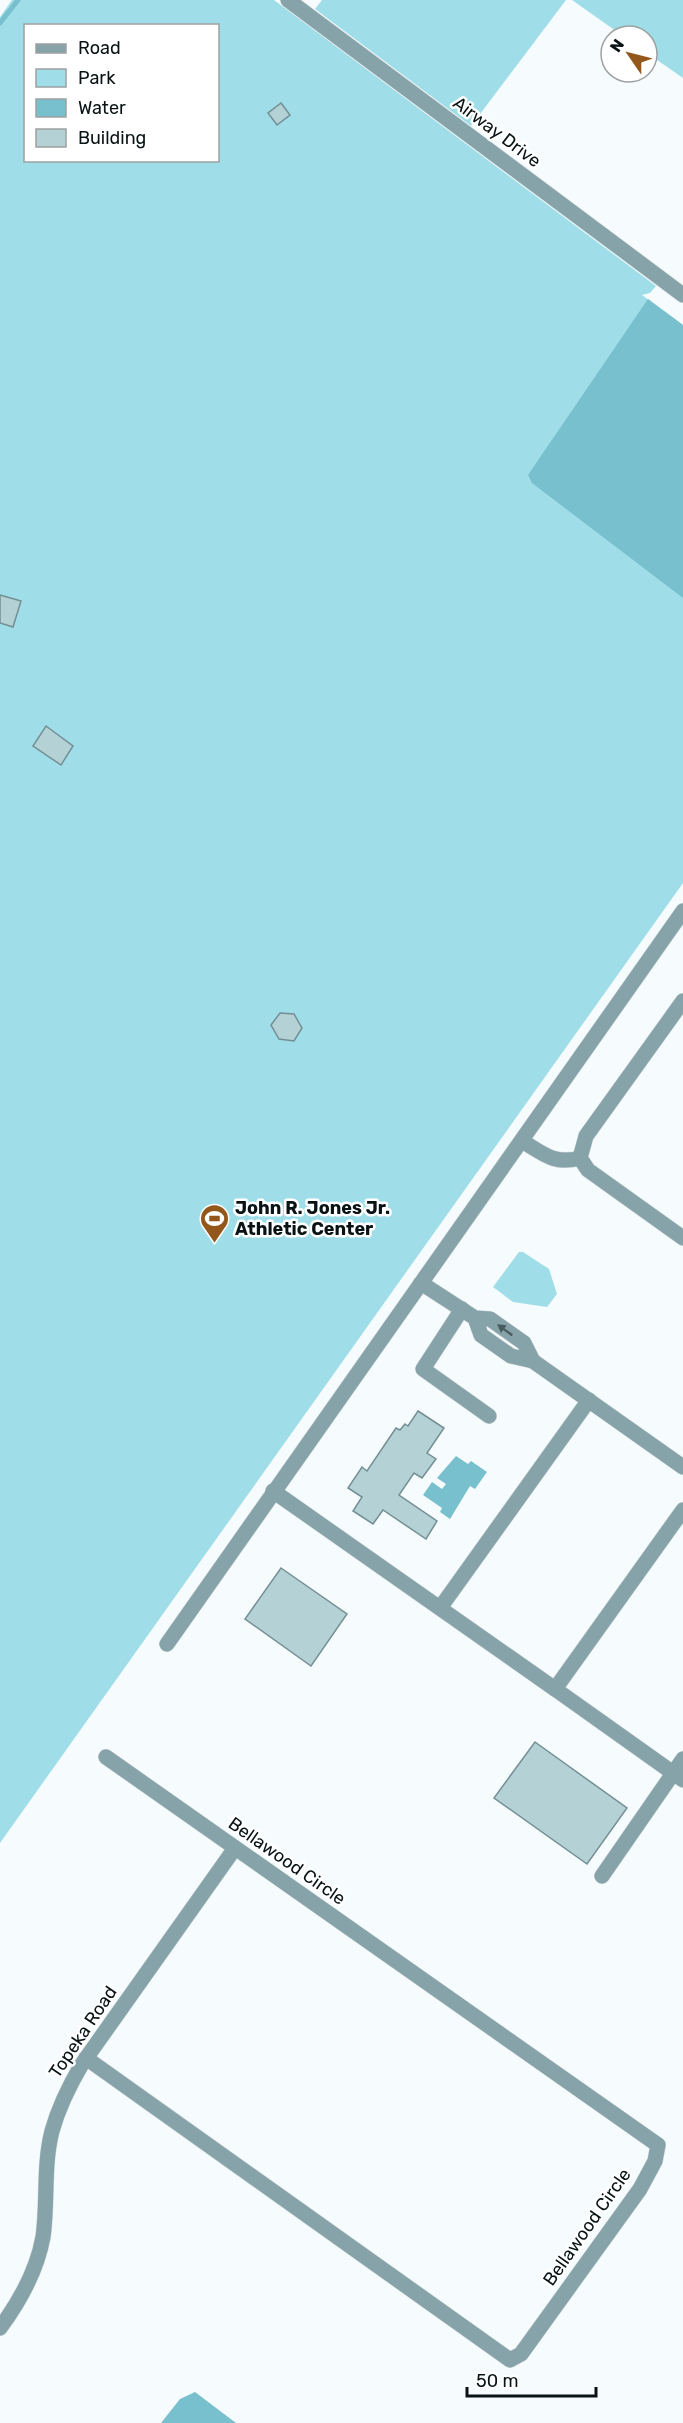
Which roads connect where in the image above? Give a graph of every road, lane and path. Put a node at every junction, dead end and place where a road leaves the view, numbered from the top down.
1 (288, 0) edge
2 (683, 295) edge
3 (683, 911) edge
4 (683, 1001) edge
5 (522, 1141) junction
6 (580, 1158) junction
7 (683, 1238) edge
8 (421, 1283) junction
9 (469, 1313) junction
10 (589, 1400) junction
11 (489, 1416) dead end
12 (683, 1467) edge
13 (273, 1491) junction
14 (683, 1510) edge
15 (440, 1608) junction
16 (166, 1644) dead end
17 (555, 1689) junction
18 (106, 1758) dead end
19 (683, 1759) edge
20 (678, 1777) edge
21 (235, 1848) junction
22 (602, 1876) dead end
23 (86, 2058) junction
24 (0, 2328) edge

1 - 2 street, Airway Drive
3 - 5 street
4 - 6 street
5 - 6 street
5 - 8 street
6 - 7 street
8 - 9 street
8 - 13 street
9 - 10 street
9 - 11 street
10 - 12 street
10 - 15 street
13 - 15 street
13 - 16 street
14 - 17 street
15 - 17 street
17 - 20 street
18 - 21 street, Bellawood Circle
19 - 20 street
20 - 22 street
21 - 23 street, Topeka Road
21 - 23 street, Bellawood Circle
23 - 24 street, Topeka Road

